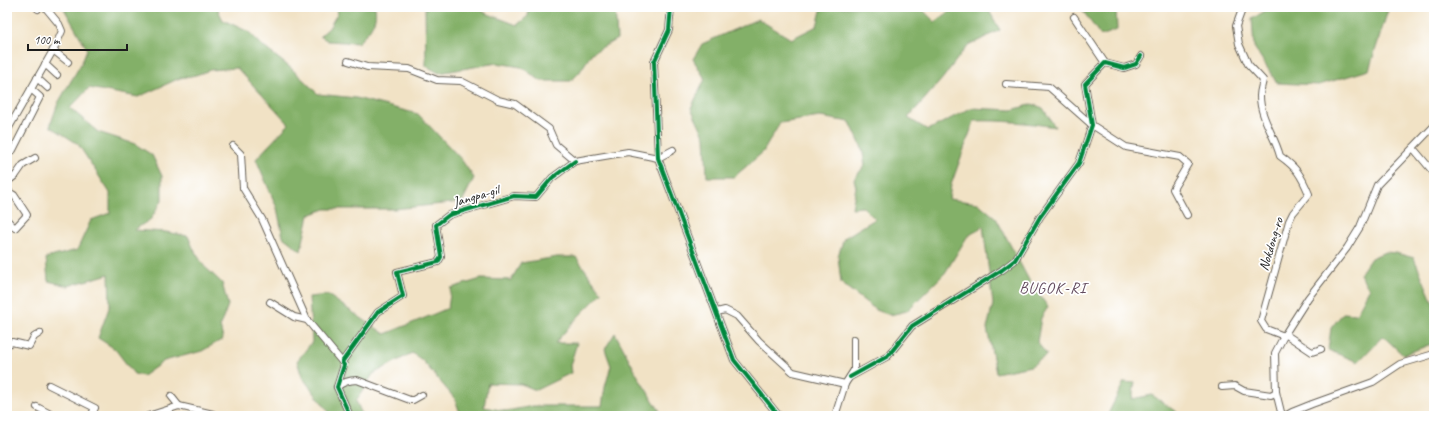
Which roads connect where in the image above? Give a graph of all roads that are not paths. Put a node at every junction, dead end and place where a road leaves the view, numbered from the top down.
1 (45, 7) edge
2 (671, 7) edge
3 (1243, 7) edge
4 (1074, 17) dead end
5 (53, 50) junction
6 (1141, 56) dead end
7 (348, 61) dead end
8 (68, 62) dead end
9 (1105, 63) junction
10 (45, 64) junction
11 (57, 75) dead end
12 (37, 78) junction
13 (1006, 84) dead end
14 (48, 88) dead end
15 (31, 89) junction
16 (1092, 125) junction
17 (1434, 126) edge
18 (7, 131) edge
19 (233, 146) dead end
20 (1413, 148) junction
21 (14, 150) dead end
22 (673, 150) dead end
23 (35, 158) dead end
24 (658, 158) junction
25 (575, 161) junction
26 (1434, 163) edge
27 (1427, 165) junction
28 (1434, 173) edge
29 (7, 182) edge
30 (7, 191) edge
31 (1187, 215) dead end
32 (7, 220) edge
33 (270, 302) dead end
34 (717, 312) junction
35 (307, 320) junction
36 (40, 333) dead end
37 (1285, 335) junction
38 (854, 339) dead end
39 (7, 344) edge
40 (1321, 349) dead end
41 (1434, 354) edge
42 (342, 362) junction
43 (850, 377) junction
44 (845, 384) junction
45 (49, 385) dead end
46 (337, 387) junction
47 (1222, 387) dead end
48 (1276, 392) junction
49 (422, 395) dead end
50 (171, 396) dead end
51 (179, 406) junction
52 (37, 407) dead end
53 (159, 415) edge
54 (54, 416) edge
55 (91, 416) edge
56 (148, 416) edge
57 (217, 416) edge
58 (350, 416) edge
59 (779, 416) edge
60 (835, 416) edge
61 (1282, 416) edge
62 (1285, 416) edge

1 - 5 street
2 - 24 street
3 - 37 street, Nokdong-ro
4 - 9 street
5 - 8 street
5 - 10 street
6 - 9 street
7 - 25 street
9 - 16 street
10 - 11 street
10 - 12 street
12 - 14 street
12 - 15 street
13 - 16 street
15 - 18 street
15 - 21 street
16 - 31 street
16 - 43 street
17 - 20 street
19 - 35 street
20 - 27 street
20 - 37 street
22 - 24 street
23 - 29 street
24 - 25 street
24 - 34 street
25 - 42 street, Jangpa-gil
26 - 27 street
27 - 28 street
30 - 32 street
33 - 35 street
34 - 44 street
34 - 59 street
35 - 42 street
36 - 39 street
37 - 40 street, Nokdong-ro
37 - 48 street
38 - 43 street
41 - 62 street
42 - 46 street, Jangpa-gil
43 - 44 street
44 - 60 street
45 - 55 street
46 - 49 street
46 - 58 street
47 - 48 street
48 - 61 street
50 - 51 street
51 - 53 street
51 - 57 street
52 - 54 street
53 - 56 street

